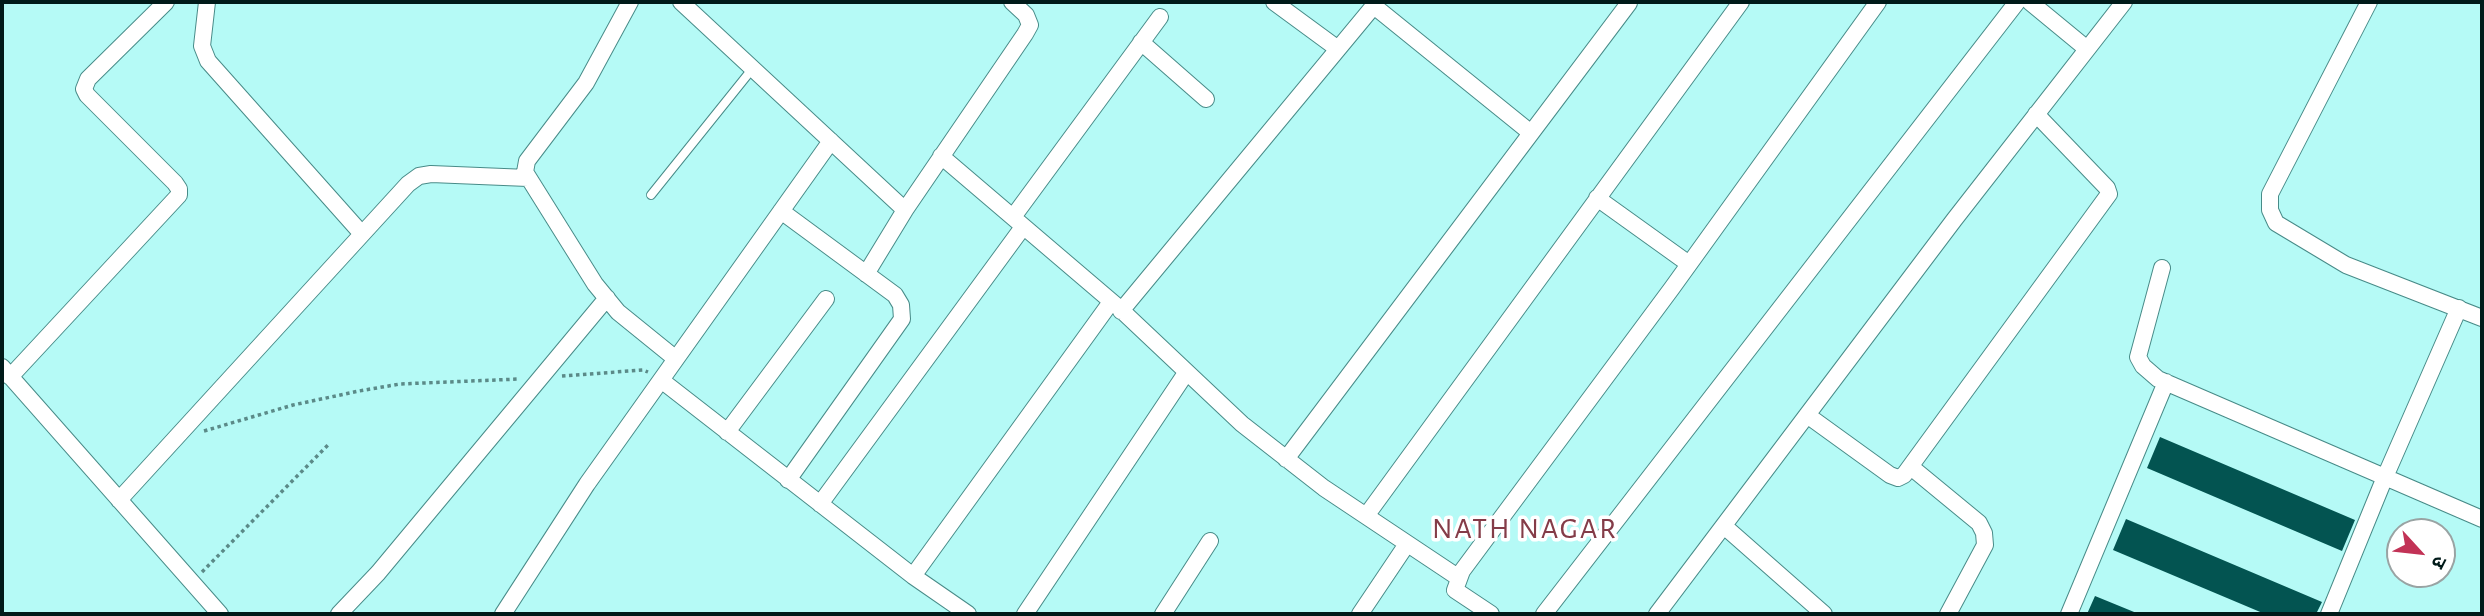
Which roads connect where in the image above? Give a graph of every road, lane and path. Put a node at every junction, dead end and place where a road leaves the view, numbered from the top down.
1 (166, 2) edge
2 (207, 2) edge
3 (630, 2) edge
4 (681, 2) edge
5 (1012, 2) edge
6 (1274, 2) edge
7 (1741, 2) edge
8 (1878, 2) edge
9 (2017, 2) edge
10 (2030, 2) edge
11 (2124, 2) edge
12 (2369, 2) edge
13 (1629, 3) edge
14 (1376, 4) edge
15 (1160, 17) dead end
16 (1141, 42) junction
17 (1338, 49) junction
18 (2087, 49) junction
19 (753, 68) junction
20 (1206, 99) dead end
21 (2036, 114) junction
22 (1531, 133) junction
23 (831, 141) junction
24 (942, 156) junction
25 (528, 178) junction
26 (651, 195) dead end
27 (1597, 198) junction
28 (905, 210) junction
29 (781, 211) junction
30 (1018, 222) junction
31 (362, 234) junction
32 (1689, 264) junction
33 (2162, 268) dead end
34 (866, 274) junction
35 (607, 298) junction
36 (826, 299) dead end
37 (1116, 306) junction
38 (2459, 308) junction
39 (2482, 318) edge
40 (676, 359) junction
41 (6, 372) edge
42 (1186, 373) junction
43 (541, 378) junction
44 (661, 380) junction
45 (2166, 382) junction
46 (1807, 415) junction
47 (201, 432) dead end
48 (727, 432) junction
49 (329, 444) dead end
50 (1286, 460) junction
51 (1911, 467) junction
52 (2385, 477) junction
53 (788, 480) junction
54 (119, 500) junction
55 (820, 504) junction
56 (1366, 516) junction
57 (2482, 519) edge
58 (1724, 526) junction
59 (1210, 541) dead end
60 (1408, 544) junction
61 (913, 576) junction
62 (1459, 578) junction
63 (192, 582) junction
64 (216, 613) edge
65 (339, 614) edge
66 (503, 614) edge
67 (968, 614) edge
68 (1025, 614) edge
69 (1163, 614) edge
70 (1360, 614) edge
71 (1491, 614) edge
72 (1544, 614) edge
73 (1657, 614) edge
74 (1824, 614) edge
75 (1948, 614) edge
76 (2069, 614) edge
77 (2329, 614) edge

1 - 41 street
2 - 31 street
3 - 25 street
4 - 19 street
5 - 24 street
6 - 17 street
7 - 27 street
8 - 32 street
9 - 72 street
10 - 18 street
11 - 18 street
12 - 38 street
13 - 22 street
14 - 17 street
14 - 22 street
15 - 16 street
16 - 20 street
16 - 30 street
17 - 37 street
18 - 21 street
19 - 23 street
19 - 26 lane
21 - 46 street
21 - 51 street
22 - 50 street
23 - 28 street
23 - 29 street
24 - 28 street
24 - 30 street
25 - 31 street
25 - 35 street
27 - 32 street
27 - 56 street
28 - 34 street
29 - 34 street
29 - 40 street
30 - 37 street
30 - 55 street
31 - 54 street
32 - 62 street
33 - 45 street
34 - 53 street
35 - 40 street
35 - 43 street
36 - 48 street
37 - 42 street
37 - 61 street
38 - 39 street
38 - 52 street
40 - 44 street
41 - 54 street
42 - 50 street
42 - 68 street
43 - 44 path
43 - 47 path
43 - 65 street
44 - 48 street
44 - 66 street
45 - 52 street
45 - 76 street
46 - 51 street
46 - 58 street
48 - 53 street
49 - 63 path
50 - 56 street
51 - 75 street
52 - 57 street
52 - 77 street
53 - 55 street
54 - 63 street
55 - 61 street
56 - 60 street
58 - 73 street
58 - 74 street
59 - 69 street
60 - 62 street
60 - 70 street
61 - 67 street
62 - 71 street
63 - 64 street

